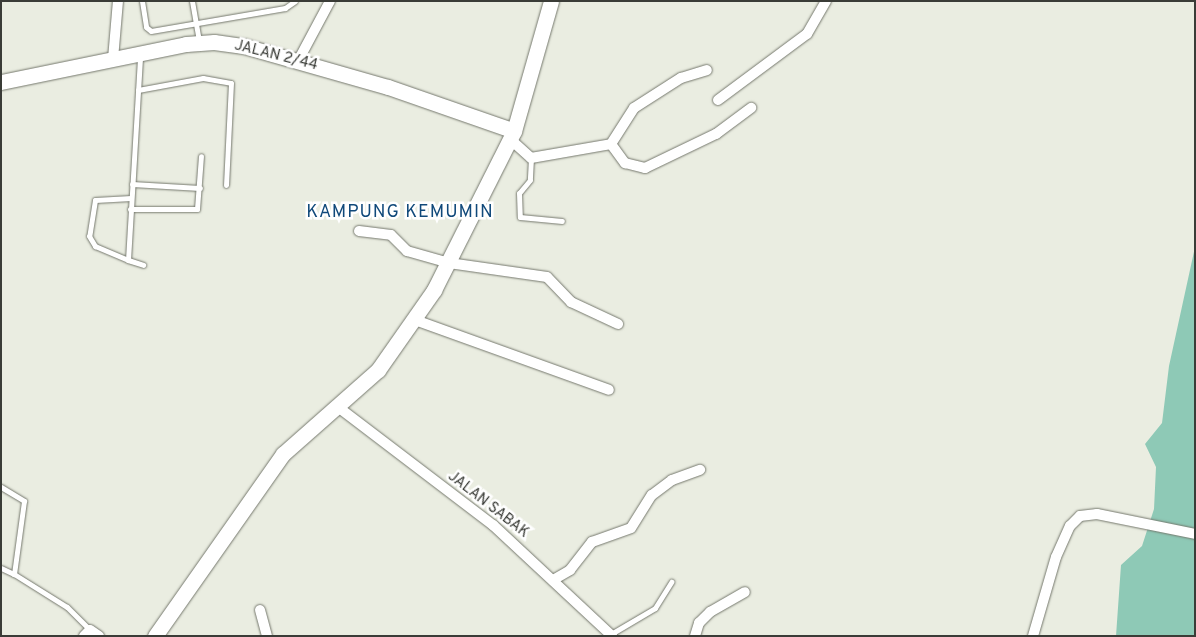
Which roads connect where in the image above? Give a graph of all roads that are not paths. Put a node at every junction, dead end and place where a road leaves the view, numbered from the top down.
1 (118, 1) edge
2 (142, 1) edge
3 (192, 1) edge
4 (295, 1) edge
5 (330, 1) edge
6 (551, 1) edge
7 (826, 1) edge
8 (196, 22) junction
9 (199, 42) junction
10 (140, 53) junction
11 (113, 59) junction
12 (298, 61) junction
13 (707, 70) dead end
14 (1, 82) edge
15 (138, 90) junction
16 (718, 100) dead end
17 (752, 108) dead end
18 (512, 135) junction
19 (611, 144) junction
20 (202, 156) dead end
21 (531, 158) junction
22 (132, 184) junction
23 (226, 185) dead end
24 (200, 188) junction
25 (131, 198) junction
26 (130, 209) junction
27 (562, 221) dead end
28 (359, 231) dead end
29 (128, 260) junction
30 (449, 263) junction
31 (143, 265) dead end
32 (415, 320) junction
33 (618, 324) dead end
34 (608, 390) dead end
35 (338, 407) junction
36 (700, 470) dead end
37 (1, 487) edge
38 (1195, 534) edge
39 (1, 568) edge
40 (14, 574) junction
41 (552, 580) junction
42 (671, 582) dead end
43 (745, 592) dead end
44 (260, 610) dead end
45 (87, 633) edge
46 (611, 635) edge
47 (99, 636) edge
48 (155, 636) edge
49 (266, 636) edge
50 (695, 636) edge
51 (1033, 636) edge

1 - 11 street
2 - 8 lane
3 - 8 lane
4 - 8 lane
5 - 12 street
6 - 18 main road
7 - 16 street
8 - 9 lane
9 - 10 main road, JALAN 2/44
9 - 12 main road, JALAN 2/44
10 - 11 main road, JALAN 2/44
10 - 15 lane
11 - 14 main road, JALAN 2/44
12 - 18 main road, JALAN 2/44
13 - 19 street
15 - 22 lane
15 - 23 lane
17 - 19 street
18 - 21 street
18 - 30 main road
19 - 21 street
20 - 24 lane
21 - 27 lane
22 - 24 lane
22 - 25 lane
24 - 26 lane
25 - 26 lane
25 - 29 lane
26 - 29 lane
28 - 30 street
29 - 31 lane
30 - 32 main road
30 - 33 street
32 - 34 street
32 - 35 main road
35 - 41 street, JALAN SABAK
35 - 48 main road
36 - 41 street
37 - 40 lane
38 - 51 street
39 - 40 lane
40 - 45 lane
41 - 46 street, JALAN SABAK
42 - 46 lane
43 - 50 street
44 - 49 street
45 - 47 street

